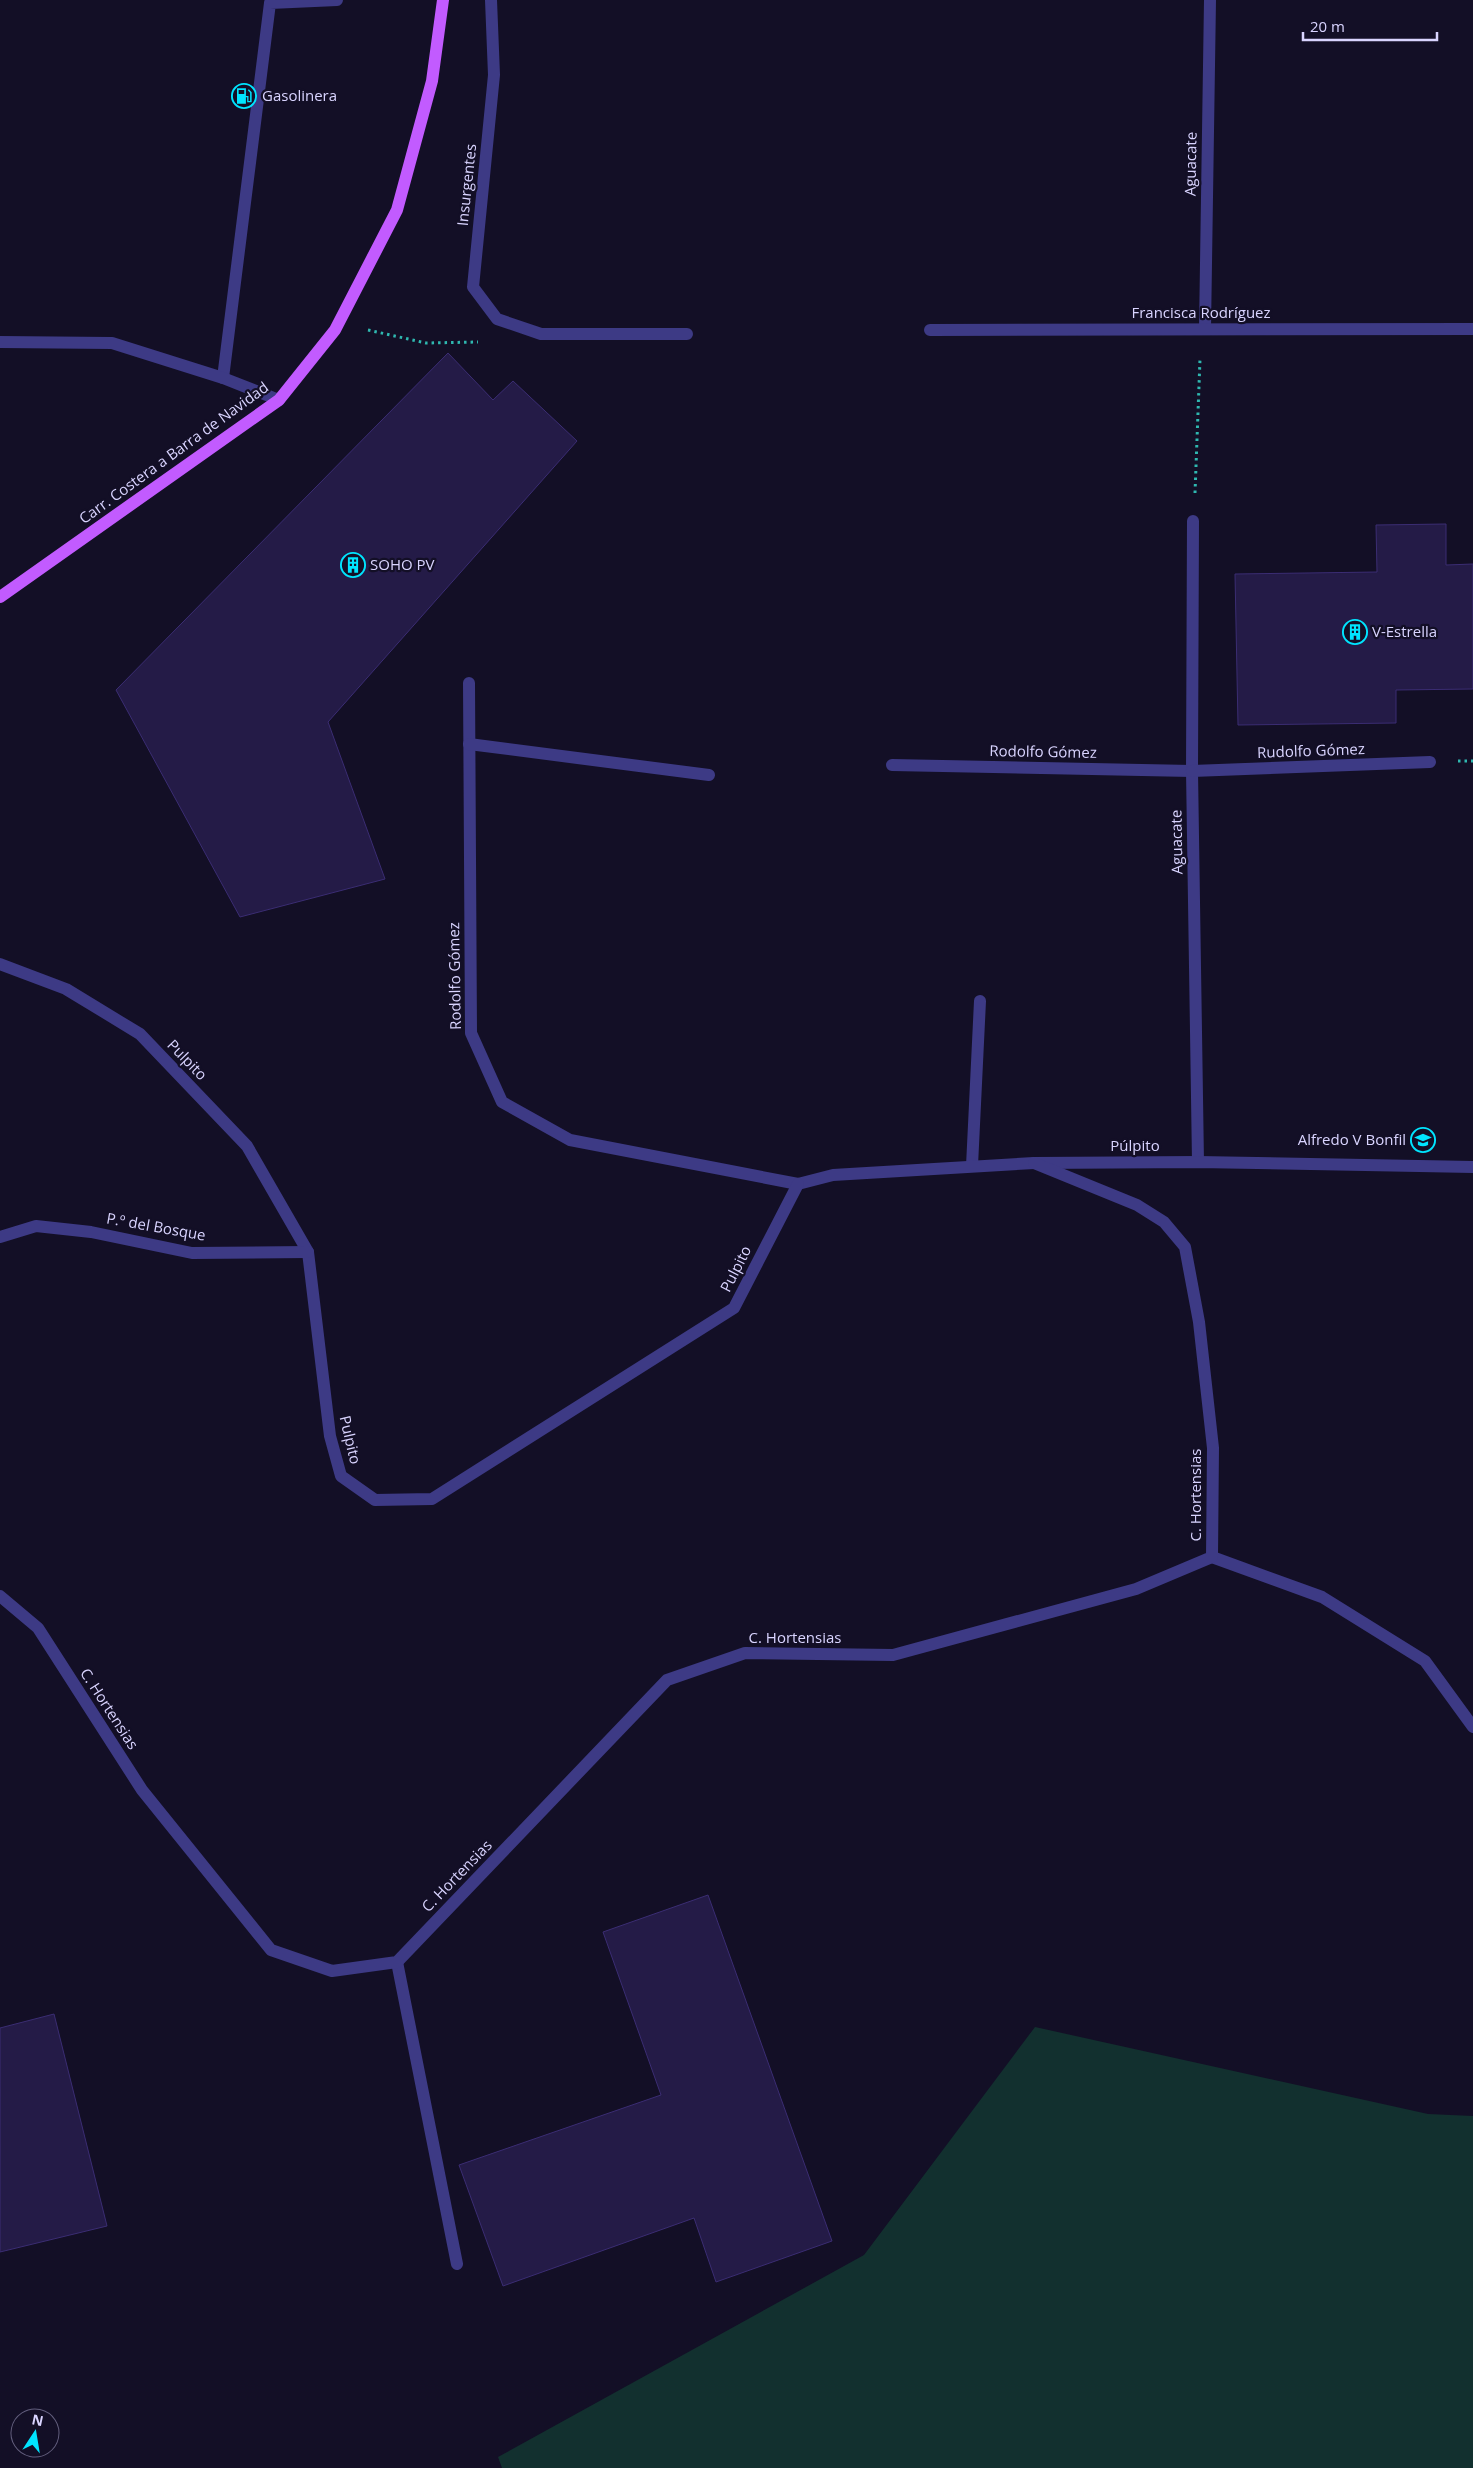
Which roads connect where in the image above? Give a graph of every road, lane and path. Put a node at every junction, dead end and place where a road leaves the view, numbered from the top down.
1 (337, 0) edge
2 (443, 0) edge
3 (491, 0) edge
4 (1210, 0) edge
5 (498, 319) junction
6 (338, 324) junction
7 (1203, 329) junction
8 (1473, 329) edge
9 (930, 330) dead end
10 (687, 334) dead end
11 (0, 342) edge
12 (223, 378) junction
13 (279, 400) junction
14 (1193, 521) joint
15 (0, 597) edge
16 (469, 683) dead end
17 (469, 744) junction
18 (1430, 762) dead end
19 (892, 765) dead end
20 (1192, 771) junction
21 (709, 775) dead end
22 (0, 964) edge
23 (980, 1002) dead end
24 (1198, 1162) junction
25 (1034, 1163) junction
26 (972, 1166) junction
27 (1473, 1167) edge
28 (798, 1184) junction
29 (0, 1237) edge
30 (308, 1252) junction
31 (1212, 1558) junction
32 (0, 1596) edge
33 (1473, 1727) edge
34 (398, 1962) junction
35 (457, 2264) dead end

1 - 12 street
2 - 6 main road, Carr. Costera a Barra de Navidad
3 - 5 street, Insurgentes
4 - 7 street, Aguacate
5 - 6 path
5 - 10 street
6 - 13 main road, Carr. Costera a Barra de Navidad
7 - 8 street, Francisca Rodríguez
7 - 9 street, Francisca Rodríguez
7 - 14 path
11 - 12 street
12 - 13 street
13 - 15 main road, Carr. Costera a Barra de Navidad
14 - 20 street, Aguacate
16 - 17 street, Rodolfo Gómez
17 - 21 street
17 - 28 street, Rodolfo Gómez
18 - 20 street, Rudolfo Gómez
19 - 20 street, Rodolfo Gómez
20 - 24 street, Aguacate
22 - 30 street, Pulpito
23 - 26 street
24 - 25 street, Púlpito
24 - 27 street, Púlpito
25 - 26 street, Púlpito
25 - 31 street, C. Hortensias
26 - 28 street, Púlpito
28 - 30 street, Pulpito
29 - 30 street, P.º del Bosque
31 - 33 street
31 - 34 street, C. Hortensias
32 - 34 street, C. Hortensias
34 - 35 street

